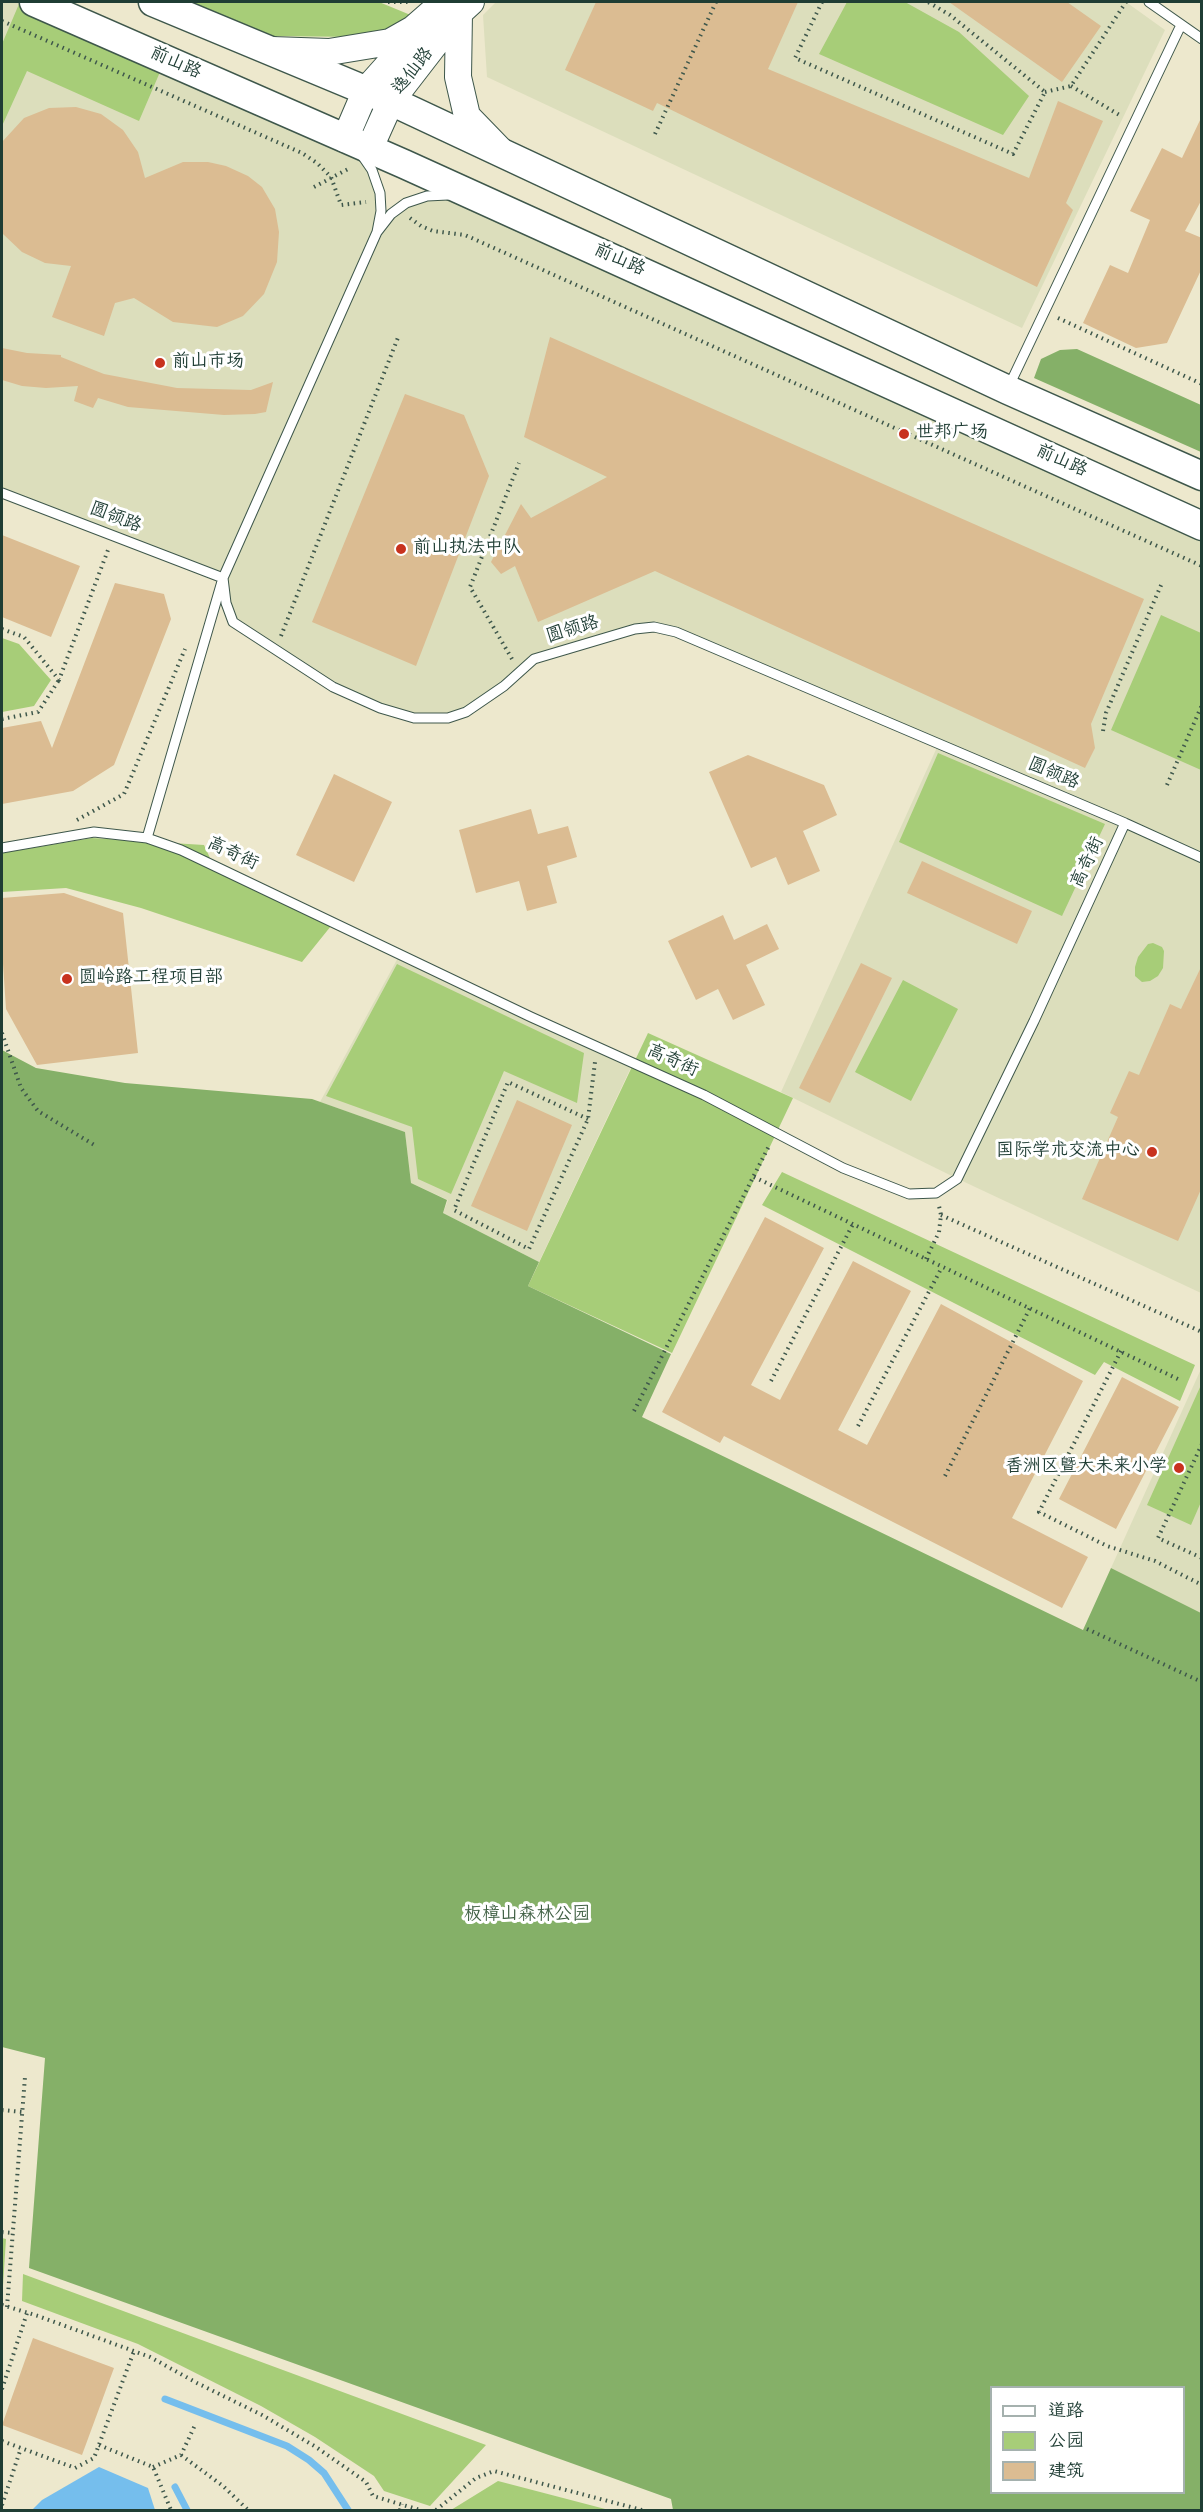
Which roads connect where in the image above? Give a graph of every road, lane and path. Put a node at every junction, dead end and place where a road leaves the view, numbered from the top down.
1 (34, 2) edge
2 (153, 2) edge
3 (716, 2) edge
4 (822, 2) edge
5 (928, 2) edge
6 (1126, 2) edge
7 (1149, 2) edge
8 (455, 5) edge
9 (2, 21) edge
10 (1182, 25) junction
11 (1202, 39) edge
12 (269, 50) junction
13 (1071, 86) junction
14 (1045, 92) junction
15 (379, 95) junction
16 (1134, 124) junction
17 (656, 134) dead end
18 (353, 145) junction
19 (503, 154) junction
20 (330, 177) junction
21 (314, 187) dead end
22 (381, 200) junction
23 (484, 200) junction
24 (398, 209) junction
25 (377, 232) junction
26 (1045, 312) junction
27 (399, 335) dead end
28 (1202, 384) edge
29 (1008, 390) junction
30 (519, 463) dead end
31 (1202, 476) edge
32 (2, 493) edge
33 (1202, 526) edge
34 (113, 535) junction
35 (1202, 566) edge
36 (223, 579) junction
37 (1162, 583) dead end
38 (2, 629) edge
39 (185, 647) dead end
40 (275, 651) junction
41 (519, 673) junction
42 (59, 680) junction
43 (1202, 705) edge
44 (2, 719) edge
45 (1103, 731) dead end
46 (1167, 785) dead end
47 (1125, 823) junction
48 (60, 838) junction
49 (147, 838) junction
50 (2, 848) edge
51 (1202, 858) edge
52 (2, 1033) edge
53 (597, 1047) junction
54 (588, 1119) junction
55 (776, 1133) junction
56 (96, 1146) dead end
57 (754, 1177) junction
58 (936, 1193) junction
59 (941, 1215) junction
60 (853, 1224) junction
61 (926, 1259) junction
62 (942, 1267) junction
63 (1030, 1308) junction
64 (1202, 1332) edge
65 (1121, 1351) junction
66 (1180, 1380) dead end
67 (771, 1381) dead end
68 (634, 1411) dead end
69 (858, 1426) dead end
70 (1202, 1444) edge
71 (945, 1476) dead end
72 (1202, 1558) edge
73 (1202, 1585) edge
74 (1087, 1629) dead end
75 (1202, 1683) edge
76 (25, 2077) dead end
77 (2, 2110) edge
78 (22, 2112) junction
79 (2, 2232) edge
80 (13, 2233) junction
81 (4, 2306) edge
82 (27, 2313) junction
83 (134, 2351) junction
84 (2, 2389) edge
85 (196, 2423) dead end
86 (2, 2441) edge
87 (99, 2445) junction
88 (21, 2448) junction
89 (181, 2455) junction
90 (153, 2466) junction
91 (402, 2504) junction
92 (2, 2505) edge
93 (171, 2511) edge
94 (248, 2511) edge
95 (399, 2511) edge
96 (420, 2511) edge
97 (436, 2511) edge
98 (642, 2511) edge

1 - 18 main road, 前山路
2 - 12 main road
3 - 17 path
4 - 14 path
5 - 14 path
6 - 13 path
7 - 10 lane
8 - 12 main road
8 - 15 main road, 逸仙路
8 - 19 main road
9 - 20 path
10 - 11 lane
10 - 16 lane
12 - 15 main road
13 - 14 path
13 - 16 path
15 - 18 main road, 逸仙路
15 - 19 main road
16 - 26 lane
18 - 20 path
18 - 22 lane
18 - 23 main road, 前山路
19 - 29 main road
20 - 21 path
20 - 22 path
22 - 25 lane
23 - 24 lane
23 - 33 main road, 前山路
24 - 25 lane
24 - 35 path
25 - 36 lane
26 - 28 path
26 - 29 lane
27 - 40 path
29 - 31 main road
30 - 41 path
32 - 34 lane, 圆领路
34 - 36 lane, 圆领路
34 - 42 path
36 - 40 lane, 圆领路
36 - 49 lane
37 - 45 path
38 - 42 path
39 - 48 path
40 - 41 lane, 圆领路
41 - 47 lane, 圆领路
42 - 44 path
43 - 46 path
47 - 51 lane, 圆领路
47 - 58 lane, 高奇街
48 - 49 lane, 高奇街
48 - 50 lane, 高奇街
49 - 53 lane, 高奇街
52 - 56 path
53 - 54 path
53 - 55 lane, 高奇街
54 - 54 path
55 - 57 path
55 - 58 lane, 高奇街
57 - 60 path
57 - 68 path
58 - 59 path
59 - 61 path
59 - 64 path
60 - 61 path
60 - 67 path
61 - 62 path
62 - 63 path
62 - 69 path
63 - 65 path
63 - 71 path
65 - 66 path
65 - 73 path
70 - 72 path
74 - 75 path
76 - 78 path
77 - 78 path
78 - 80 path
79 - 80 path
80 - 81 path
81 - 82 path
82 - 83 path
82 - 84 path
83 - 87 path
83 - 91 path
85 - 89 path
86 - 88 path
87 - 88 path
87 - 90 path
88 - 92 path
89 - 90 path
89 - 94 path
90 - 93 path
91 - 95 path
91 - 96 path
97 - 98 path

